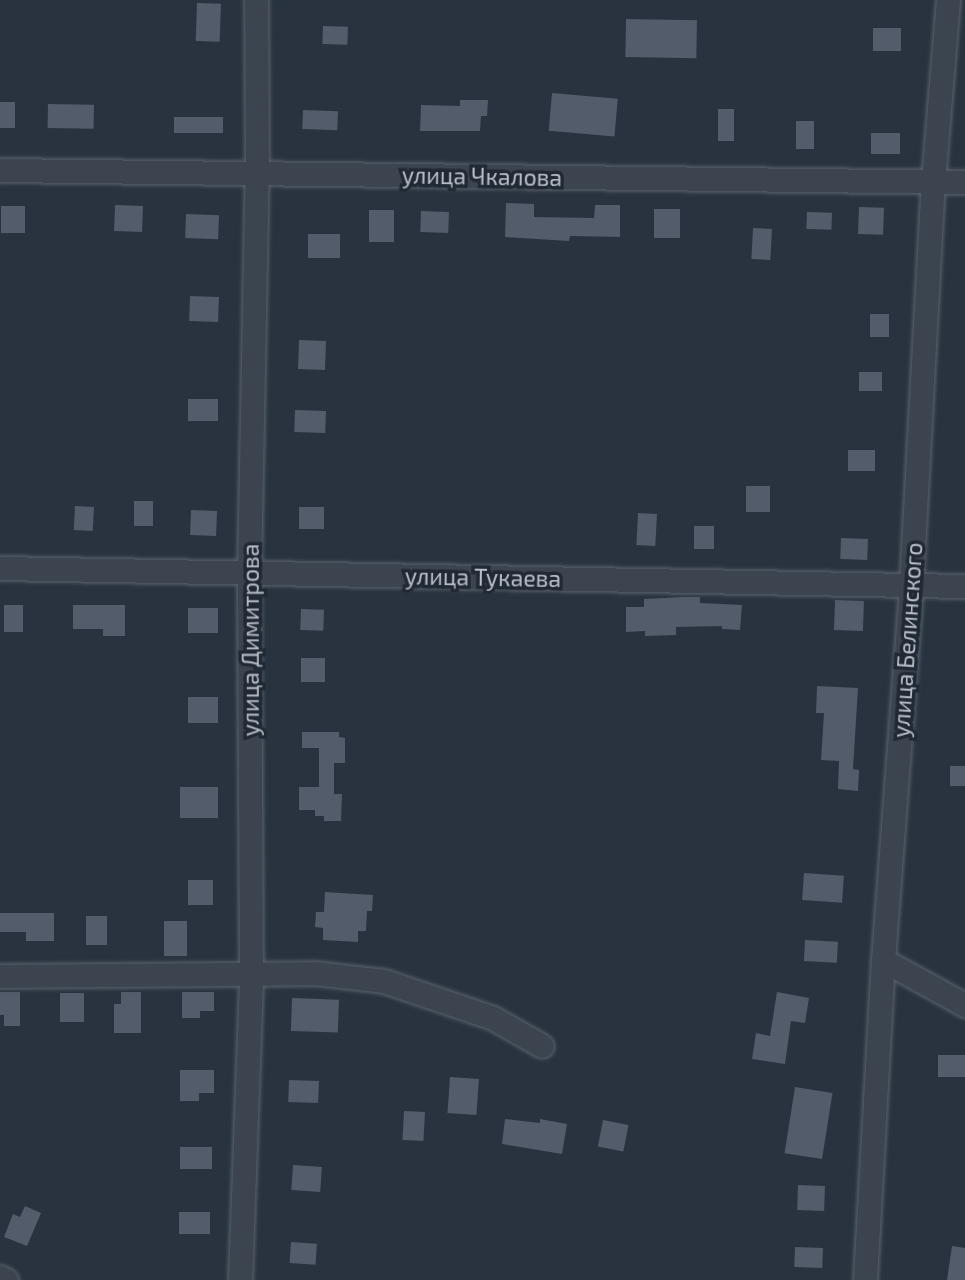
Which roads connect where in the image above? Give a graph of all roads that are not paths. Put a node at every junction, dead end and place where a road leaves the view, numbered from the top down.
1 (256, 0) edge
2 (948, 0) edge
3 (0, 170) edge
4 (257, 173) junction
5 (933, 182) junction
6 (965, 182) edge
7 (0, 568) edge
8 (249, 573) junction
9 (911, 585) junction
10 (965, 586) edge
11 (883, 960) junction
12 (251, 974) junction
13 (0, 976) edge
14 (965, 1005) edge
15 (542, 1046) dead end
16 (0, 1278) edge
17 (6, 1280) edge
18 (240, 1280) edge
19 (865, 1280) edge

1 - 4 street, улица Димитрова
2 - 5 street, улица Белинского
3 - 4 street, улица Чкалова
4 - 5 street, улица Чкалова
4 - 8 street, улица Димитрова
5 - 6 street, улица Чкалова
5 - 9 street, улица Белинского
7 - 8 street, улица Тукаева
8 - 9 street, улица Тукаева
8 - 12 street, улица Димитрова
9 - 10 street, улица Тукаева
9 - 11 street, улица Белинского
11 - 14 street
11 - 19 street, улица Белинского
12 - 13 street
12 - 15 street
12 - 18 street, улица Димитрова
16 - 17 street

